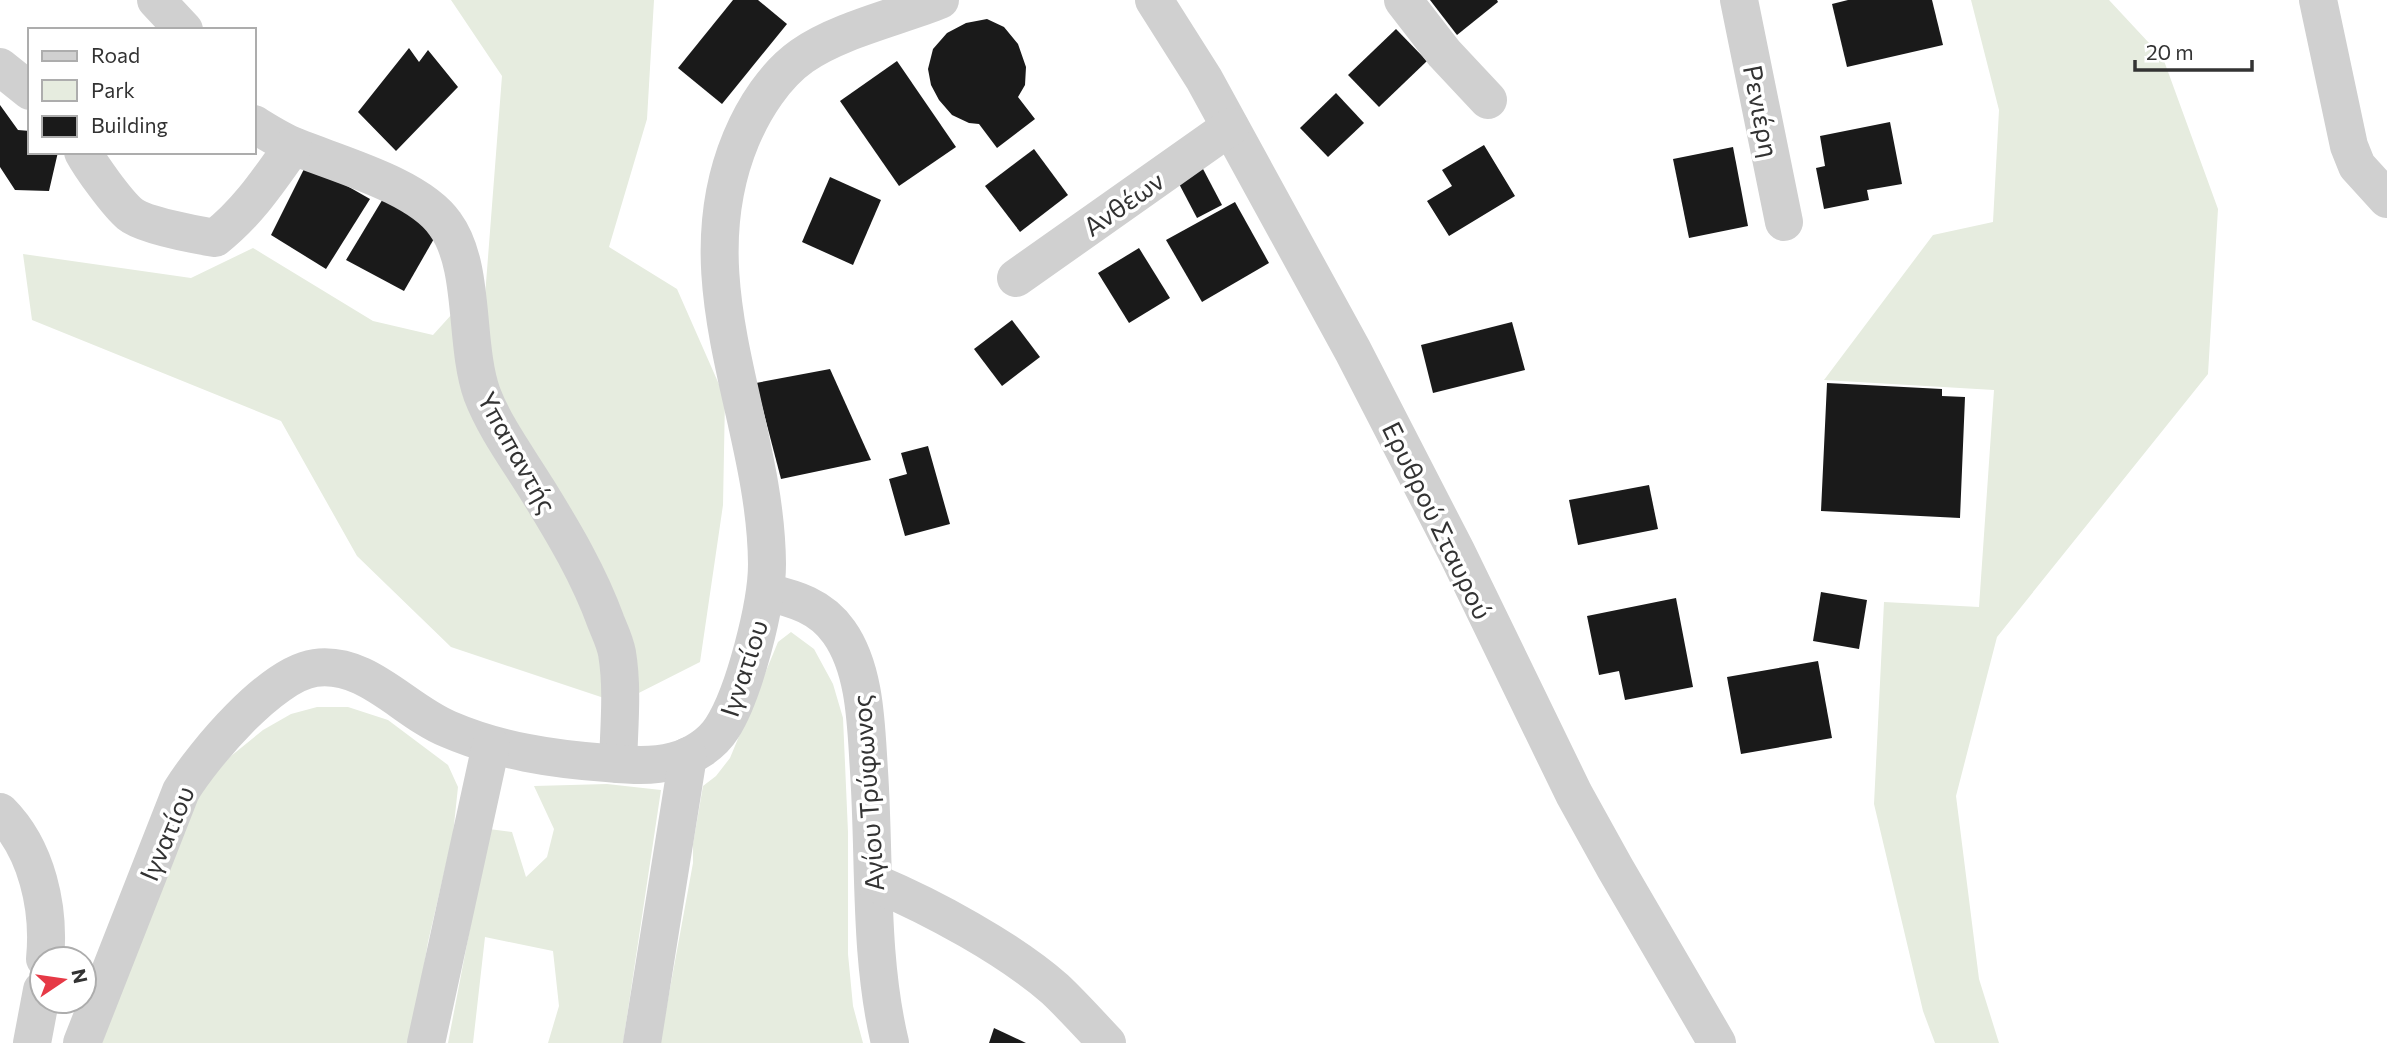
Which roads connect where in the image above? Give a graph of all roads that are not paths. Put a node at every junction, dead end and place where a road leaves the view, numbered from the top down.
1 (156, 0) edge
2 (940, 0) edge
3 (1154, 0) edge
4 (1403, 0) edge
5 (1739, 0) edge
6 (2318, 0) edge
7 (182, 28) edge
8 (0, 67) edge
9 (28, 88) edge
10 (1488, 100) dead end
11 (256, 125) edge
12 (1230, 127) junction
13 (293, 146) junction
14 (84, 154) edge
15 (2387, 199) edge
16 (1784, 222) dead end
17 (1016, 278) dead end
18 (766, 592) junction
19 (491, 745) junction
20 (688, 756) junction
21 (618, 764) junction
22 (0, 812) edge
23 (875, 883) junction
24 (46, 945) edge
25 (37, 1015) edge
26 (32, 1043) edge
27 (82, 1043) edge
28 (426, 1043) edge
29 (642, 1043) edge
30 (890, 1043) edge
31 (1107, 1043) edge
32 (1717, 1043) edge

1 - 7 street
2 - 18 street, Ιγνατίου
3 - 12 street, Ερυθρού Σταυρού
4 - 10 street
5 - 16 street, Ρενιέρη
6 - 15 street
8 - 9 street
11 - 13 street, Υπαπαντής
12 - 17 street, Ανθέων
12 - 32 street, Ερυθρού Σταυρού
13 - 14 street
13 - 21 street, Υπαπαντής
18 - 20 street, Ιγνατίου
18 - 23 street, Αγίου Τρύφωνος
19 - 21 street, Ιγνατίου
19 - 27 street, Ιγνατίου
19 - 28 street
20 - 21 street, Ιγνατίου
20 - 29 street
22 - 24 street
23 - 30 street, Αγίου Τρύφωνος
23 - 31 street
25 - 26 street

